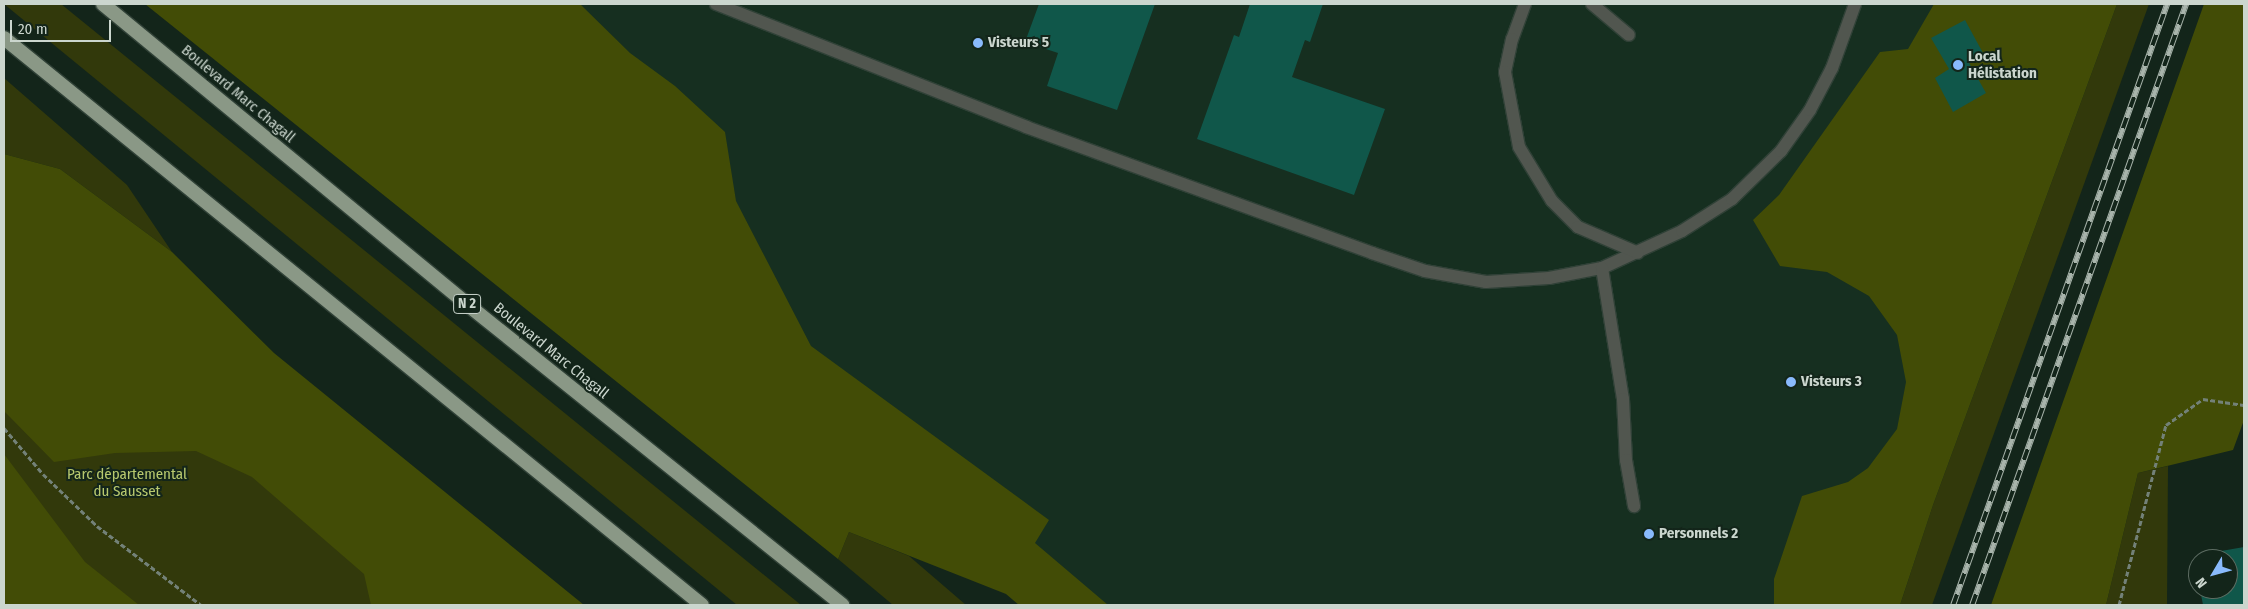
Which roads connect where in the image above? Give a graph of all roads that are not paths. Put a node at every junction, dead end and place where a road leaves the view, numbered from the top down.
1 (103, 4) edge
2 (716, 4) edge
3 (1525, 4) edge
4 (1592, 4) edge
5 (1855, 4) edge
6 (1628, 35) dead end
7 (4, 38) edge
8 (1638, 254) junction
9 (1602, 268) junction
10 (1634, 506) dead end
11 (702, 605) edge
12 (842, 605) edge

1 - 12 highway, Boulevard Marc Chagall / N 2
2 - 9 lane
3 - 8 lane
4 - 6 lane
5 - 8 lane
7 - 11 highway
8 - 9 lane
9 - 10 lane

